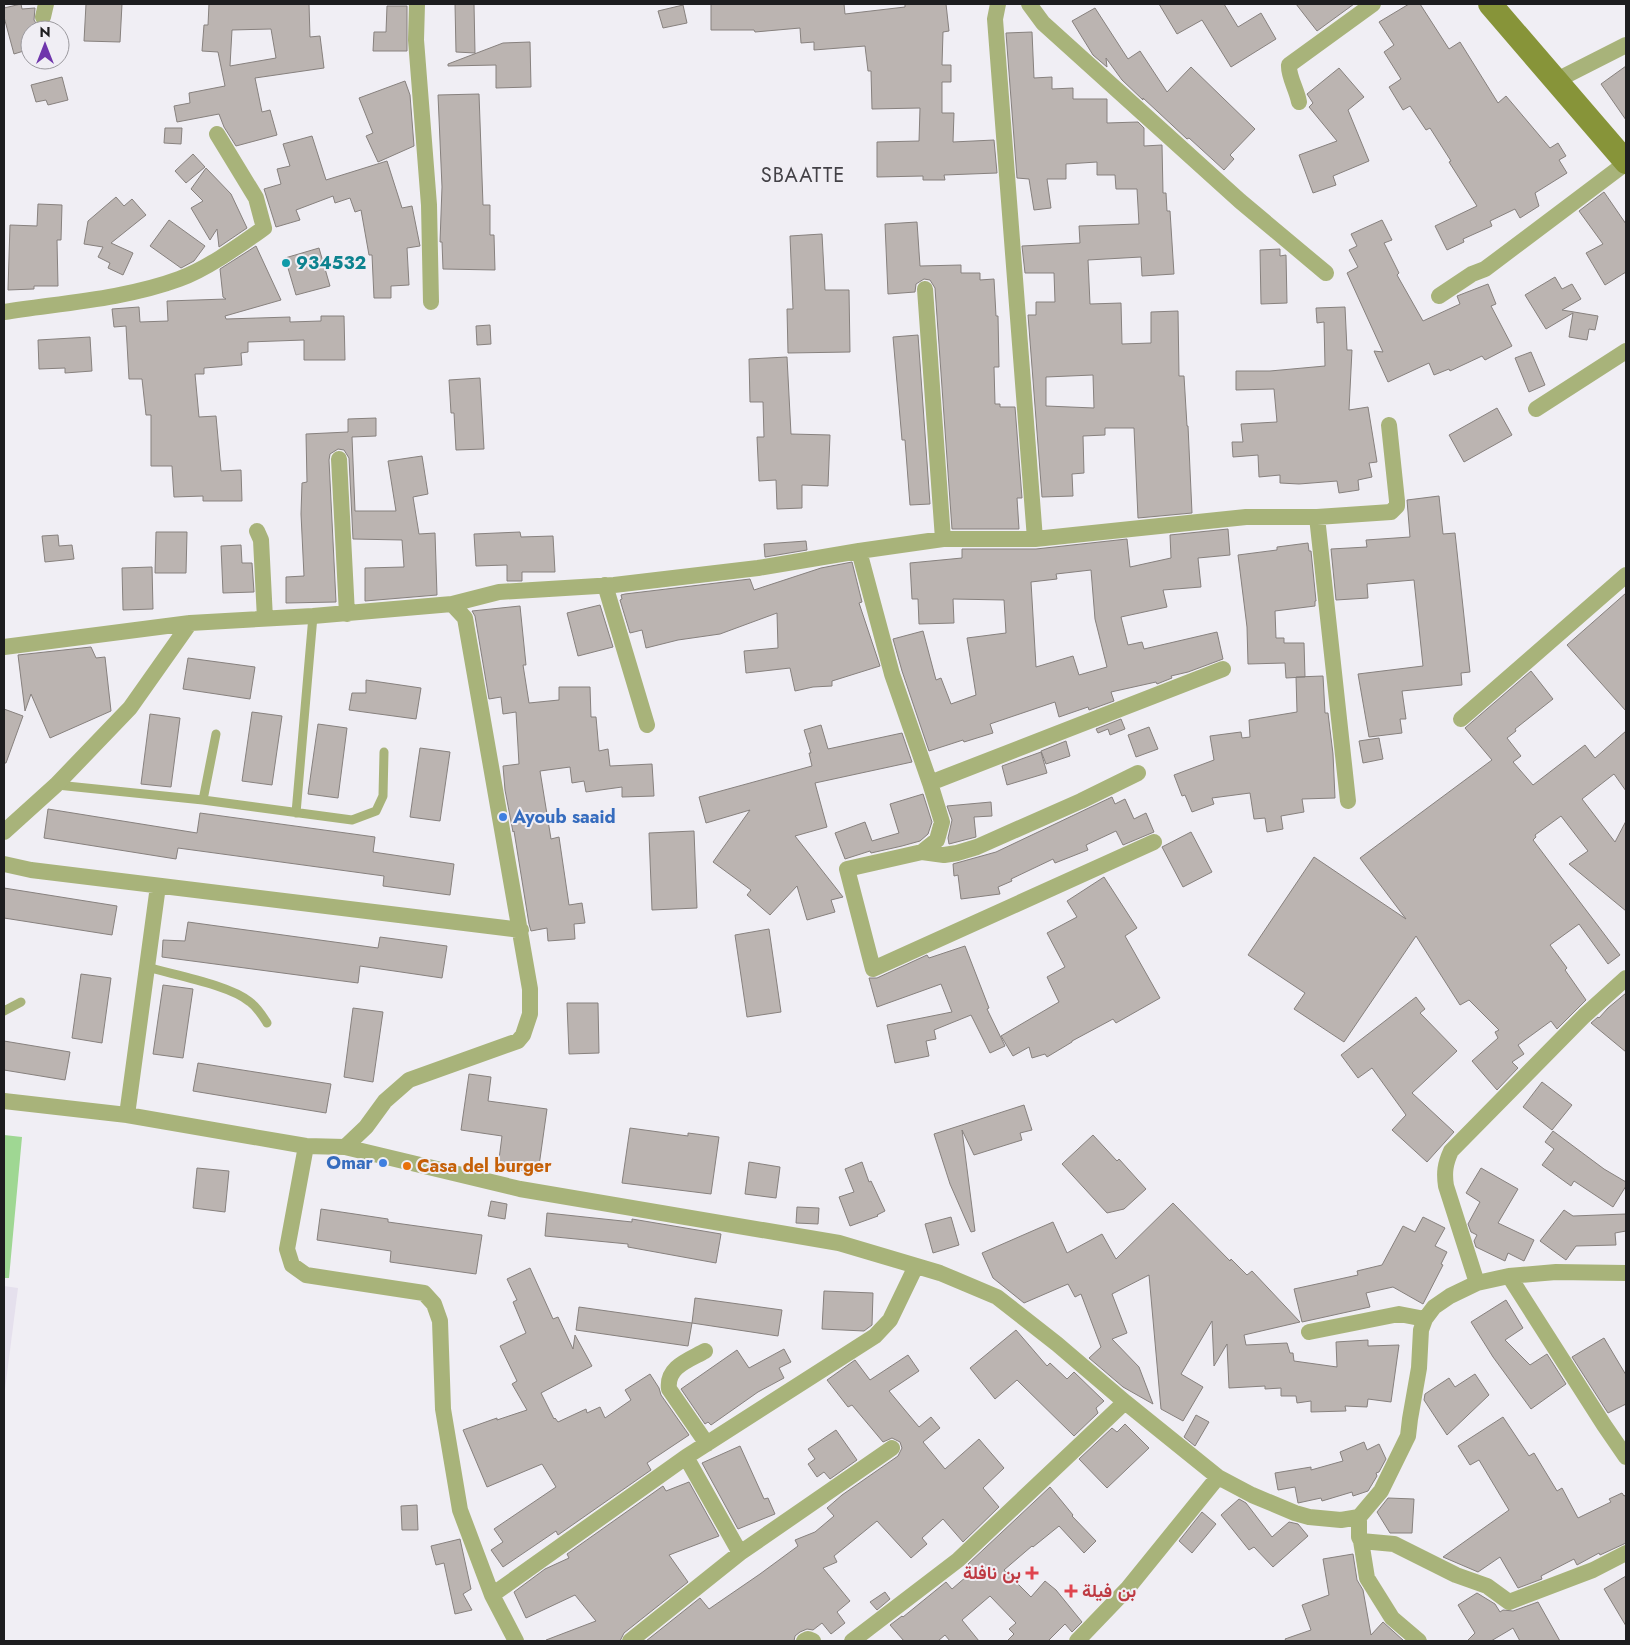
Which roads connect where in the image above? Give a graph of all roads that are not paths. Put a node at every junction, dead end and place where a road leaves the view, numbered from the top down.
1 (417, 4) edge
2 (998, 4) edge
3 (1029, 4) edge
4 (1373, 4) edge
5 (1490, 4) edge
6 (1626, 46) edge
7 (1557, 80) junction
8 (1299, 102) dead end
9 (217, 134) dead end
10 (1626, 163) edge
11 (1326, 273) dead end
12 (925, 290) dead end
13 (1439, 296) dead end
14 (431, 302) dead end
15 (4, 312) edge
16 (1626, 351) edge
17 (1536, 409) dead end
18 (1388, 425) dead end
19 (339, 459) dead end
20 (1317, 517) junction
21 (257, 531) dead end
22 (943, 539) junction
23 (1035, 539) junction
24 (858, 550) junction
25 (1626, 575) edge
26 (605, 585) junction
27 (452, 604) junction
28 (347, 614) junction
29 (313, 616) junction
30 (265, 619) junction
31 (190, 623) junction
32 (4, 647) edge
33 (1223, 669) dead end
34 (1461, 719) dead end
35 (647, 725) dead end
36 (216, 734) dead end
37 (384, 752) dead end
38 (1138, 773) dead end
39 (930, 783) junction
40 (56, 785) junction
41 (204, 800) junction
42 (1348, 801) dead end
43 (296, 813) junction
44 (4, 832) edge
45 (1154, 842) dead end
46 (922, 852) junction
47 (4, 864) edge
48 (158, 886) junction
49 (521, 930) junction
50 (147, 967) junction
51 (1626, 978) edge
52 (21, 1002) dead end
53 (4, 1011) edge
54 (267, 1023) dead end
55 (4, 1101) edge
56 (127, 1115) junction
57 (306, 1146) junction
58 (346, 1147) junction
59 (916, 1266) junction
60 (1626, 1274) edge
61 (1509, 1276) junction
62 (1477, 1283) junction
63 (1425, 1319) junction
64 (1309, 1332) dead end
65 (705, 1351) dead end
66 (1125, 1402) junction
67 (707, 1444) junction
68 (892, 1448) dead end
69 (686, 1457) junction
70 (1626, 1457) edge
71 (1218, 1477) junction
72 (1359, 1517) junction
73 (1361, 1541) junction
74 (740, 1553) junction
75 (1626, 1553) edge
76 (492, 1595) junction
77 (516, 1641) edge
78 (630, 1641) edge
79 (804, 1641) edge
80 (813, 1641) edge
81 (852, 1641) edge
82 (1077, 1641) edge
83 (1419, 1641) edge

1 - 14 street
2 - 23 street
3 - 11 street
4 - 8 street
5 - 7 main road
6 - 7 street
7 - 10 main road
9 - 15 street
10 - 13 street
12 - 22 street
16 - 17 street
18 - 20 street
19 - 28 street
20 - 23 street
20 - 42 street
21 - 30 street
22 - 23 street
22 - 24 street
24 - 26 street
24 - 39 street
25 - 34 street
26 - 27 street
26 - 35 street
27 - 28 street
27 - 49 street
28 - 29 street
29 - 30 street
29 - 43 lane
30 - 31 street
31 - 32 street
31 - 40 street
33 - 39 street
36 - 41 lane
37 - 43 lane
38 - 46 street
39 - 46 street
40 - 41 lane
40 - 44 street
41 - 43 lane
45 - 46 street
47 - 48 street
48 - 49 street
48 - 50 street
49 - 58 street
50 - 54 lane
50 - 56 street
51 - 62 street
52 - 53 lane
55 - 56 street
56 - 57 street
57 - 58 street
57 - 76 street
58 - 59 street
59 - 66 street
59 - 67 street
60 - 61 street
61 - 62 street
61 - 70 street
62 - 63 street
63 - 64 street
63 - 72 street
65 - 67 street
66 - 71 street
66 - 81 street
67 - 69 street
68 - 74 street
69 - 74 street
69 - 76 street
71 - 72 street
71 - 82 street
72 - 73 street
73 - 75 street
73 - 83 street
74 - 78 street
76 - 77 street
79 - 80 street

